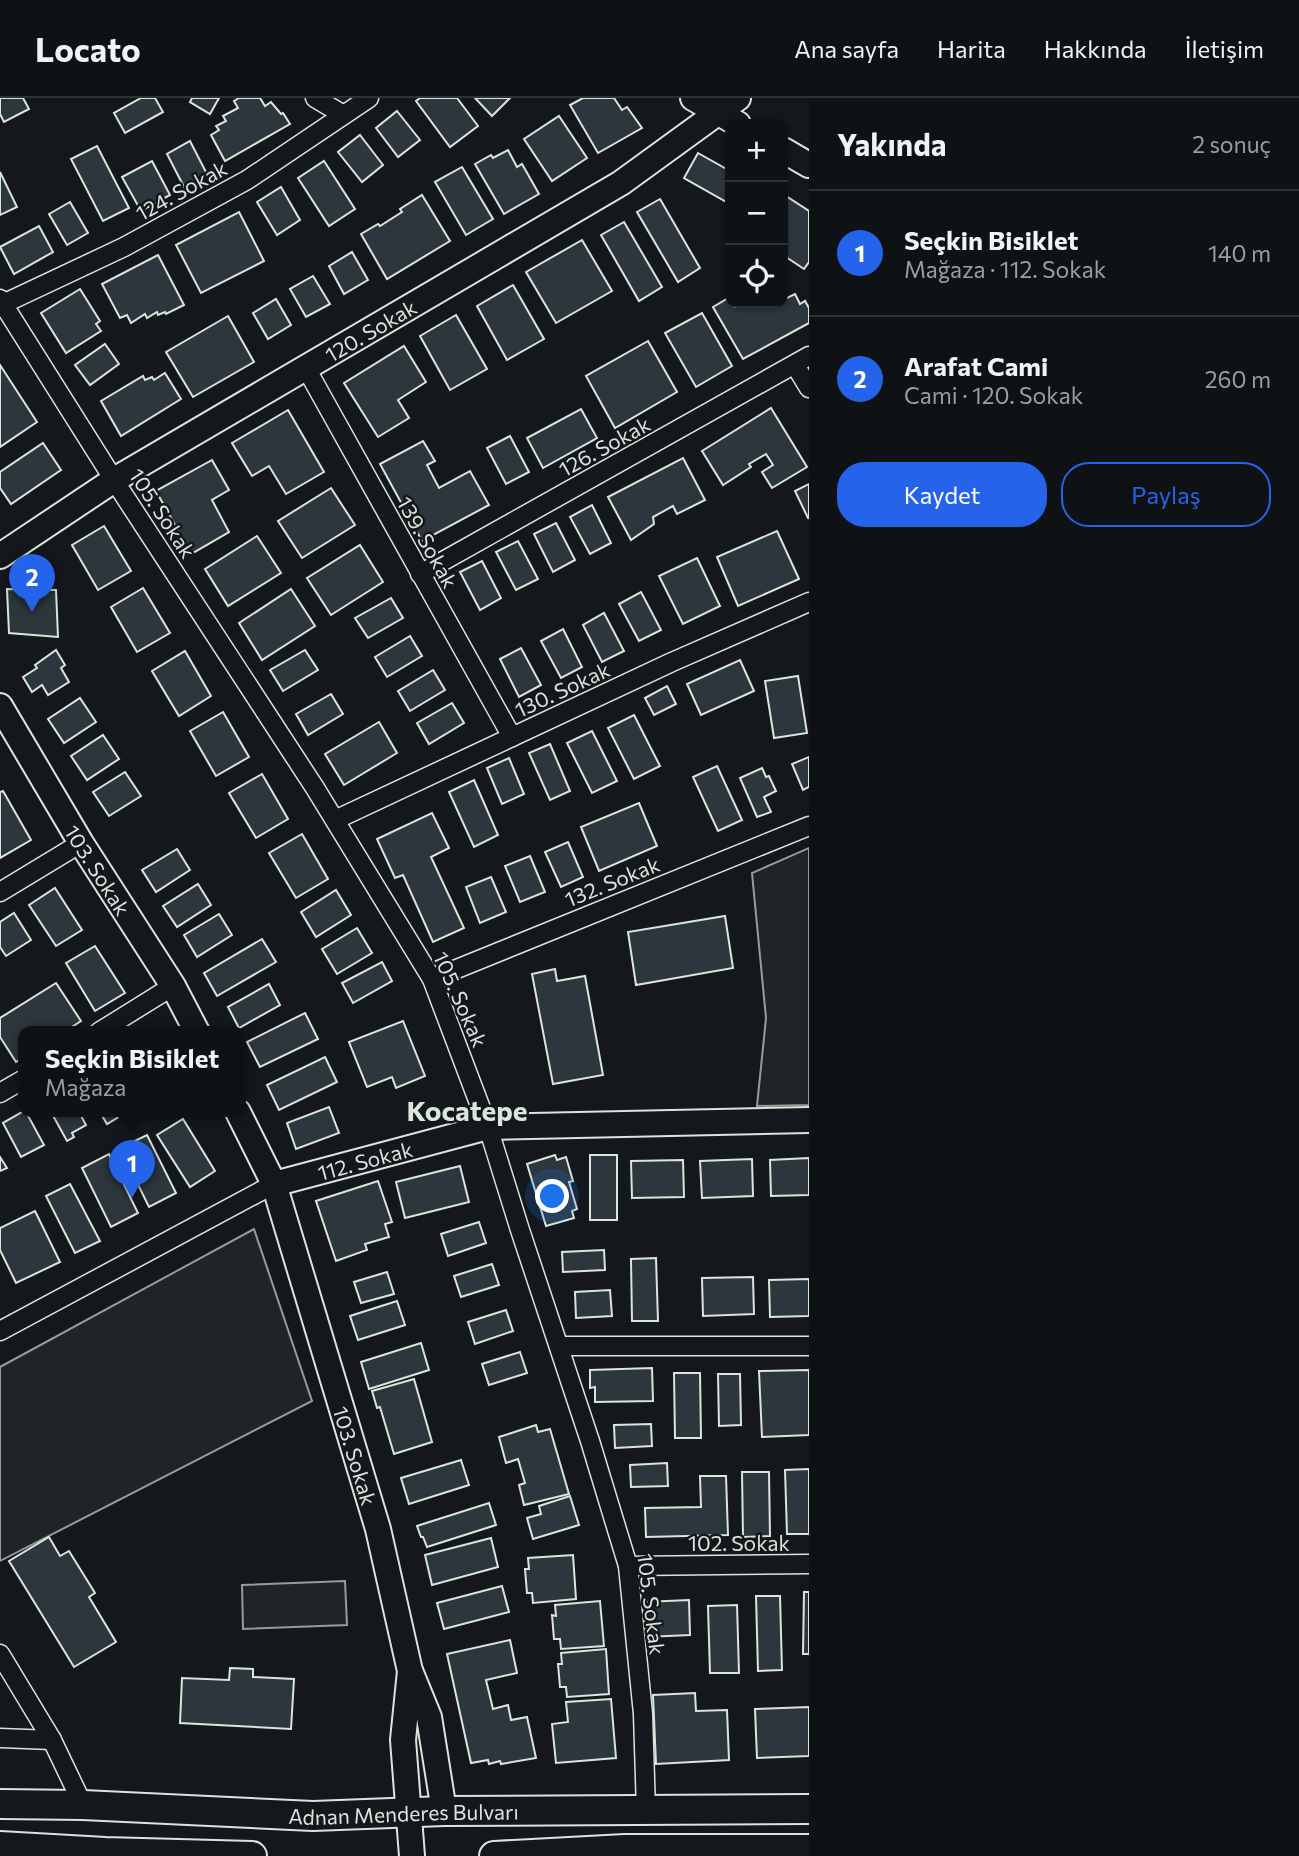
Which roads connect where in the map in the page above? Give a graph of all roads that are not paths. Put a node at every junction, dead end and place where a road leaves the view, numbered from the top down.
1 (315, 98) edge
2 (369, 98) edge
3 (693, 98) edge
4 (738, 98) edge
5 (342, 114) junction
6 (728, 118) edge
7 (788, 153) edge
8 (809, 165) edge
9 (2, 302) edge
10 (802, 361) edge
11 (306, 368) junction
12 (809, 388) edge
13 (114, 480) junction
14 (0, 556) edge
15 (420, 575) junction
16 (809, 602) edge
17 (0, 706) edge
18 (512, 737) junction
19 (335, 820) junction
20 (809, 826) edge
21 (82, 843) junction
22 (0, 892) edge
23 (432, 979) junction
24 (173, 986) junction
25 (109, 1026) edge
26 (194, 1026) edge
27 (18, 1082) edge
28 (0, 1093) edge
29 (240, 1117) edge
30 (809, 1120) edge
31 (488, 1126) junction
32 (274, 1184) junction
33 (0, 1331) edge
34 (560, 1346) junction
35 (809, 1346) edge
36 (809, 1564) edge
37 (628, 1566) junction
38 (0, 1654) edge
39 (410, 1671) junction
40 (0, 1738) edge
41 (52, 1740) junction
42 (0, 1804) edge
43 (83, 1805) junction
44 (809, 1809) edge
45 (444, 1811) junction
46 (646, 1811) junction
47 (410, 1813) junction
48 (0, 1846) edge
49 (809, 1849) edge
50 (739, 1853) edge
51 (252, 1856) edge
52 (412, 1856) edge
53 (494, 1856) edge

1 - 5 street
2 - 5 street, 124. Sokak
3 - 6 street
4 - 6 street, 120. Sokak
5 - 9 street, 124. Sokak
6 - 11 street, 120. Sokak
7 - 8 street
9 - 13 street, 105. Sokak
10 - 12 street
10 - 15 street, 126. Sokak
11 - 13 street, 120. Sokak
11 - 15 street, 139. Sokak
13 - 14 street, 120. Sokak
13 - 19 street, 105. Sokak
15 - 18 street, 139. Sokak
16 - 18 street, 130. Sokak
17 - 21 street, 103. Sokak
18 - 19 street, 130. Sokak
19 - 23 street, 105. Sokak
20 - 23 street, 132. Sokak
21 - 22 street
21 - 24 street, 103. Sokak
23 - 31 street, 105. Sokak
24 - 25 street
24 - 26 street, 103. Sokak
27 - 28 street
29 - 32 street, 103. Sokak
30 - 31 street, 112. Sokak
31 - 32 street, 112. Sokak
31 - 34 street, 105. Sokak
32 - 33 street, 112. Sokak
32 - 39 street, 103. Sokak
34 - 35 street
34 - 37 street, 105. Sokak
36 - 37 street, 102. Sokak
37 - 46 street, 105. Sokak
38 - 41 street
39 - 45 street
39 - 47 street, 103. Sokak
40 - 41 street
41 - 43 street
42 - 43 main road, Adnan Menderes Bulvarı
43 - 47 main road, Adnan Menderes Bulvarı
44 - 46 main road, Adnan Menderes Bulvarı
45 - 46 main road, Adnan Menderes Bulvarı
45 - 47 main road, Adnan Menderes Bulvarı
47 - 52 street, 103. Sokak
48 - 51 main road
49 - 50 main road, Adnan Menderes Bulvarı
50 - 53 main road, Adnan Menderes Bulvarı

